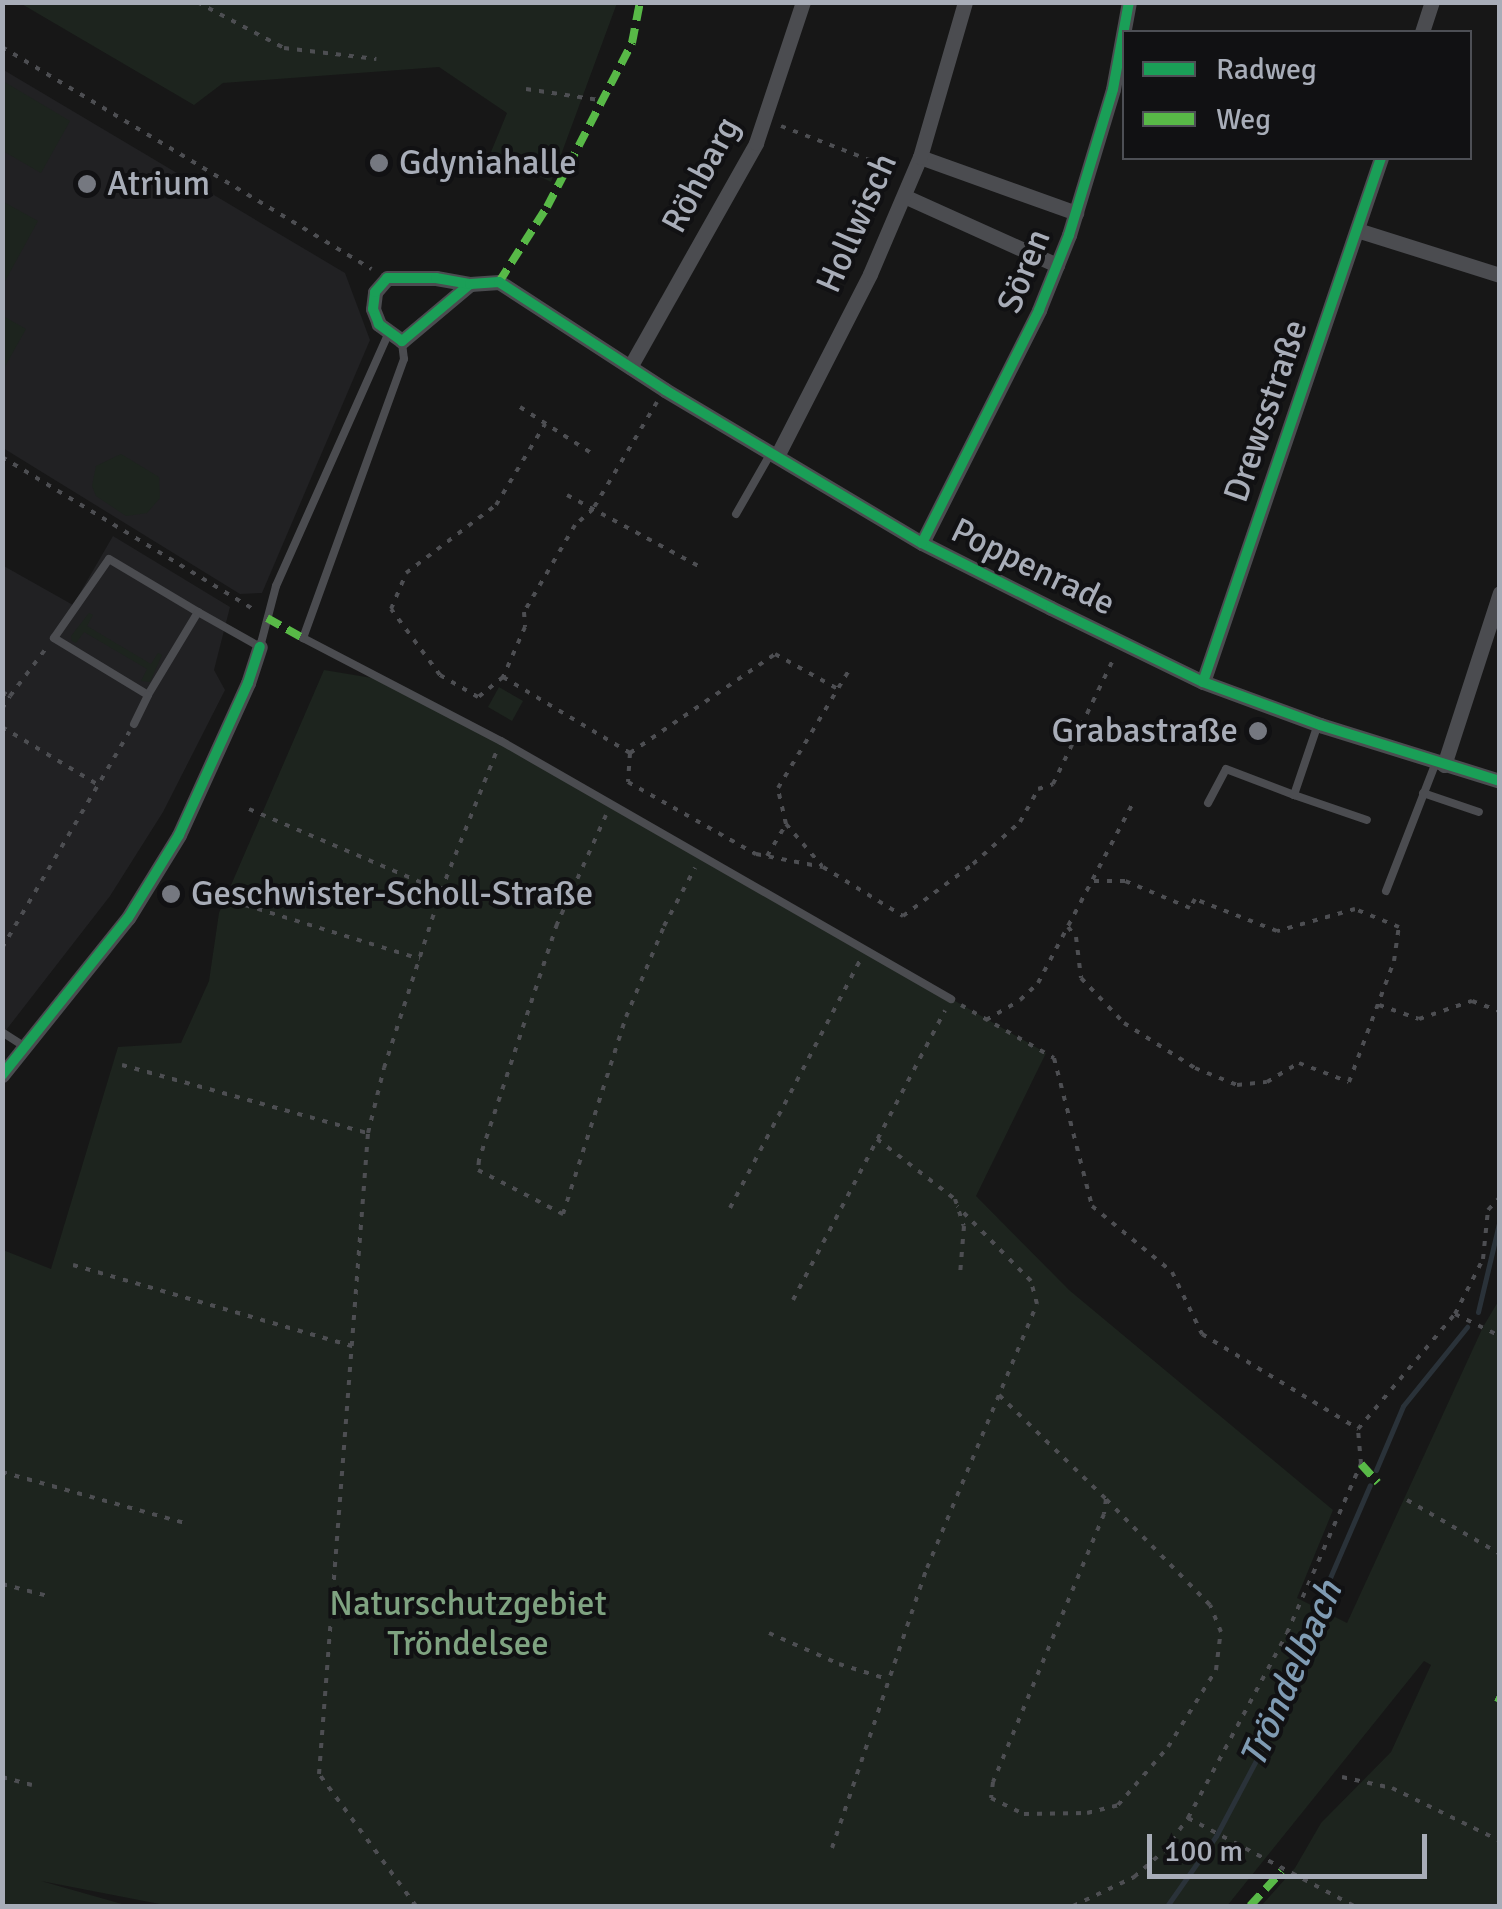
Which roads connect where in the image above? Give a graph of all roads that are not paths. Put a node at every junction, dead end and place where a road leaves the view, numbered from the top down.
1 (802, 2) edge
2 (965, 2) edge
3 (1129, 2) edge
4 (1432, 2) edge
5 (1124, 30) edge
6 (1423, 30) edge
7 (1122, 40) edge
8 (920, 157) junction
9 (1380, 160) edge
10 (904, 196) junction
11 (1076, 213) junction
12 (1357, 230) junction
13 (1057, 265) junction
14 (1500, 275) edge
15 (470, 284) junction
16 (395, 338) junction
17 (630, 367) junction
18 (774, 455) junction
19 (736, 514) dead end
20 (922, 543) junction
21 (1500, 593) edge
22 (198, 612) junction
23 (260, 646) junction
24 (1203, 682) junction
25 (148, 695) junction
26 (134, 724) road end
27 (1318, 724) junction
28 (1440, 763) junction
29 (1500, 781) edge
30 (1423, 793) junction
31 (1294, 795) junction
32 (1208, 803) dead end
33 (1480, 812) dead end
34 (1367, 820) dead end
35 (1386, 891) dead end
36 (951, 999) road end
37 (2, 1032) edge
38 (25, 1047) junction
39 (2, 1074) edge

1 - 17 street, Röhbarg
2 - 8 street, Hollwisch
3 - 5 street, Sören
4 - 6 street
7 - 11 street, Sören
8 - 10 street, Hollwisch
8 - 11 street
9 - 12 street, Drewsstraße
10 - 13 street
10 - 18 street, Hollwisch
11 - 13 street, Sören
12 - 14 street
12 - 24 street, Drewsstraße
13 - 20 street, Sören
15 - 16 street
15 - 16 street, Poppenrade
15 - 17 street, Poppenrade
16 - 23 lane
16 - 36 lane
17 - 18 street, Poppenrade
18 - 19 lane
18 - 20 street, Poppenrade
20 - 24 street, Poppenrade
21 - 28 street
22 - 23 lane
22 - 25 lane
22 - 25 lane
23 - 38 street
24 - 27 street, Poppenrade
25 - 26 lane
27 - 28 street, Poppenrade
27 - 31 lane
28 - 29 street, Poppenrade
28 - 30 lane
30 - 33 lane
30 - 35 lane
31 - 32 lane
31 - 34 lane
37 - 38 lane
38 - 39 street

